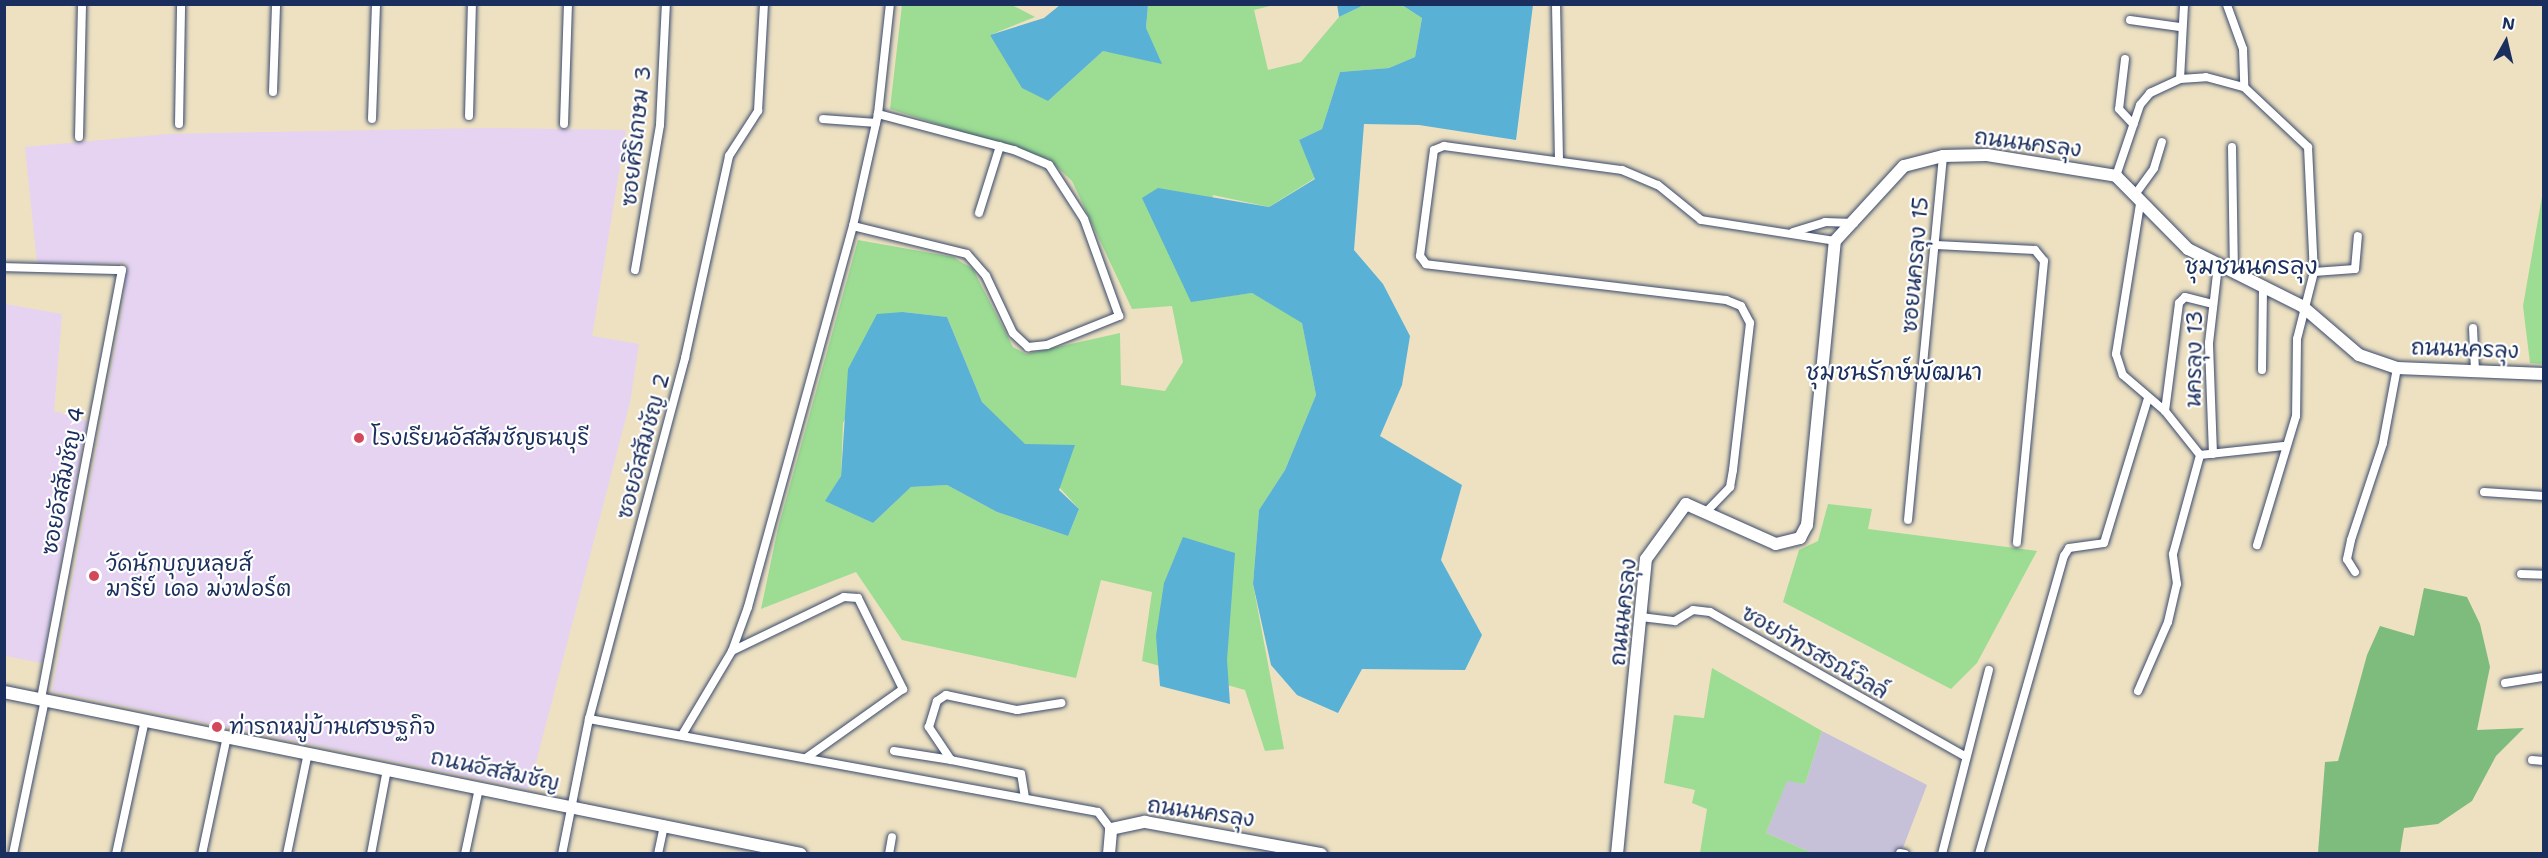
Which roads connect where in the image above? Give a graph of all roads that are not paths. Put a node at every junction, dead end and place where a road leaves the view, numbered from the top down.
1 (82, 4) edge
2 (181, 4) edge
3 (276, 4) edge
4 (376, 4) edge
5 (472, 4) edge
6 (568, 4) edge
7 (666, 4) edge
8 (764, 4) edge
9 (890, 4) edge
10 (1556, 4) edge
11 (2184, 4) edge
12 (2227, 5) edge
13 (2130, 20) dead end
14 (2180, 27) junction
15 (2125, 59) dead end
16 (2180, 79) junction
17 (2244, 87) junction
18 (273, 92) dead end
19 (878, 114) junction
20 (469, 116) dead end
21 (823, 118) dead end
22 (372, 119) dead end
23 (876, 123) junction
24 (179, 124) dead end
25 (564, 124) dead end
26 (2133, 124) junction
27 (79, 137) dead end
28 (2162, 142) dead end
29 (1000, 146) junction
30 (2232, 147) dead end
31 (1943, 156) junction
32 (1559, 160) junction
33 (2116, 176) junction
34 (2137, 200) junction
35 (979, 213) dead end
36 (1854, 223) junction
37 (853, 226) junction
38 (1790, 233) junction
39 (2358, 236) dead end
40 (1835, 241) junction
41 (1936, 245) junction
42 (2218, 265) junction
43 (4, 267) edge
44 (635, 270) dead end
45 (2234, 272) junction
46 (2314, 272) junction
47 (2264, 285) junction
48 (2212, 304) junction
49 (2302, 306) junction
50 (2473, 327) dead end
51 (2397, 368) junction
52 (2262, 370) dead end
53 (2475, 371) junction
54 (2544, 374) edge
55 (2148, 398) junction
56 (2165, 411) junction
57 (2284, 446) junction
58 (2213, 453) junction
59 (2200, 455) junction
60 (2484, 492) dead end
61 (2544, 496) edge
62 (1708, 510) junction
63 (1908, 520) dead end
64 (2017, 543) dead end
65 (2258, 545) dead end
66 (2355, 572) dead end
67 (2521, 574) dead end
68 (2544, 575) edge
69 (1641, 617) junction
70 (732, 651) junction
71 (1989, 670) dead end
72 (2544, 677) edge
73 (2505, 684) dead end
74 (2138, 691) dead end
75 (4, 692) edge
76 (43, 699) junction
77 (1061, 704) dead end
78 (589, 719) junction
79 (145, 720) junction
80 (682, 735) junction
81 (227, 736) junction
82 (894, 751) dead end
83 (308, 753) junction
84 (1966, 757) junction
85 (806, 758) junction
86 (951, 760) junction
87 (2532, 760) dead end
88 (2544, 762) edge
89 (387, 769) junction
90 (478, 788) junction
91 (1025, 798) junction
92 (572, 807) junction
93 (664, 825) junction
94 (1111, 829) junction
95 (892, 837) dead end
96 (760, 849) edge
97 (1620, 853) edge
98 (13, 854) edge
99 (116, 854) edge
100 (202, 854) edge
101 (287, 854) edge
102 (370, 854) edge
103 (465, 854) edge
104 (562, 854) edge
105 (658, 854) edge
106 (801, 854) edge
107 (889, 854) edge
108 (1109, 854) edge
109 (1321, 854) edge
110 (1942, 854) edge
111 (1979, 854) edge

1 - 27 street
2 - 24 street
3 - 18 street
4 - 22 street
5 - 20 street
6 - 25 street
7 - 44 street, ซอยศิริเกษม 3
8 - 78 street, ซอยอัสสัมชัญ 2
9 - 19 street
10 - 32 street
11 - 14 street
12 - 17 street
13 - 14 street
14 - 16 street
15 - 26 street
16 - 17 street
16 - 26 street
17 - 46 street
19 - 23 street
19 - 29 street
21 - 23 street
23 - 37 street
26 - 33 street
28 - 34 street
29 - 35 street
29 - 37 street
30 - 45 street
31 - 33 street, ถนนนครลุง
31 - 36 street, ถนนนครลุง
31 - 41 street, ซอยนครลุง 15
32 - 38 street
32 - 62 street
33 - 34 street, ถนนนครลุง
34 - 42 street, ถนนนครลุง
34 - 55 street
36 - 38 street
36 - 40 street, ถนนนครลุง
37 - 70 street
38 - 40 street
39 - 46 street
40 - 62 street, ถนนนครลุง
41 - 63 street, ซอยนครลุง 15
41 - 64 street
42 - 45 street, ถนนนครลุง
42 - 48 street, นครลุง 13
43 - 76 street, ซอยอัสสัมชัญ 4
45 - 47 street, ถนนนครลุง
46 - 49 street
47 - 49 street, ถนนนครลุง
47 - 52 street
48 - 56 street
48 - 58 street, นครลุง 13
49 - 51 street, ถนนนครลุง
49 - 57 street
50 - 53 street
51 - 53 street, ถนนนครลุง
51 - 66 street
53 - 54 street, ถนนนครลุง
55 - 56 street
55 - 111 street
56 - 59 street
57 - 58 street
57 - 65 street
58 - 59 street
59 - 74 street
60 - 61 street
62 - 69 street, ถนนนครลุง
67 - 68 street
69 - 84 street, ซอยภัทรสรณ์วิลล์
69 - 97 street, ถนนนครลุง
70 - 80 street
70 - 85 street
71 - 84 street
72 - 73 street
75 - 76 street, ถนนอัสสัมชัญ
76 - 79 street, ถนนอัสสัมชัญ
76 - 98 street, ซอยอัสสัมชัญ 4
77 - 86 street
78 - 80 street
78 - 92 street, ซอยอัสสัมชัญ 2
79 - 81 street, ถนนอัสสัมชัญ
79 - 99 street
80 - 85 street
81 - 83 street, ถนนอัสสัมชัญ
81 - 100 street
82 - 86 street
83 - 89 street, ถนนอัสสัมชัญ
83 - 101 street
84 - 110 street
85 - 91 street
86 - 91 street
87 - 88 street
89 - 90 street, ถนนอัสสัมชัญ
89 - 102 street
90 - 92 street, ถนนอัสสัมชัญ
90 - 103 street
91 - 94 street
92 - 93 street, ถนนอัสสัมชัญ
92 - 104 street, ซอยอัสสัมชัญ 2
93 - 96 street, ถนนอัสสัมชัญ
93 - 105 street
94 - 108 street
94 - 109 street, ถนนนครลุง
95 - 107 street
96 - 106 street, ถนนอัสสัมชัญ

